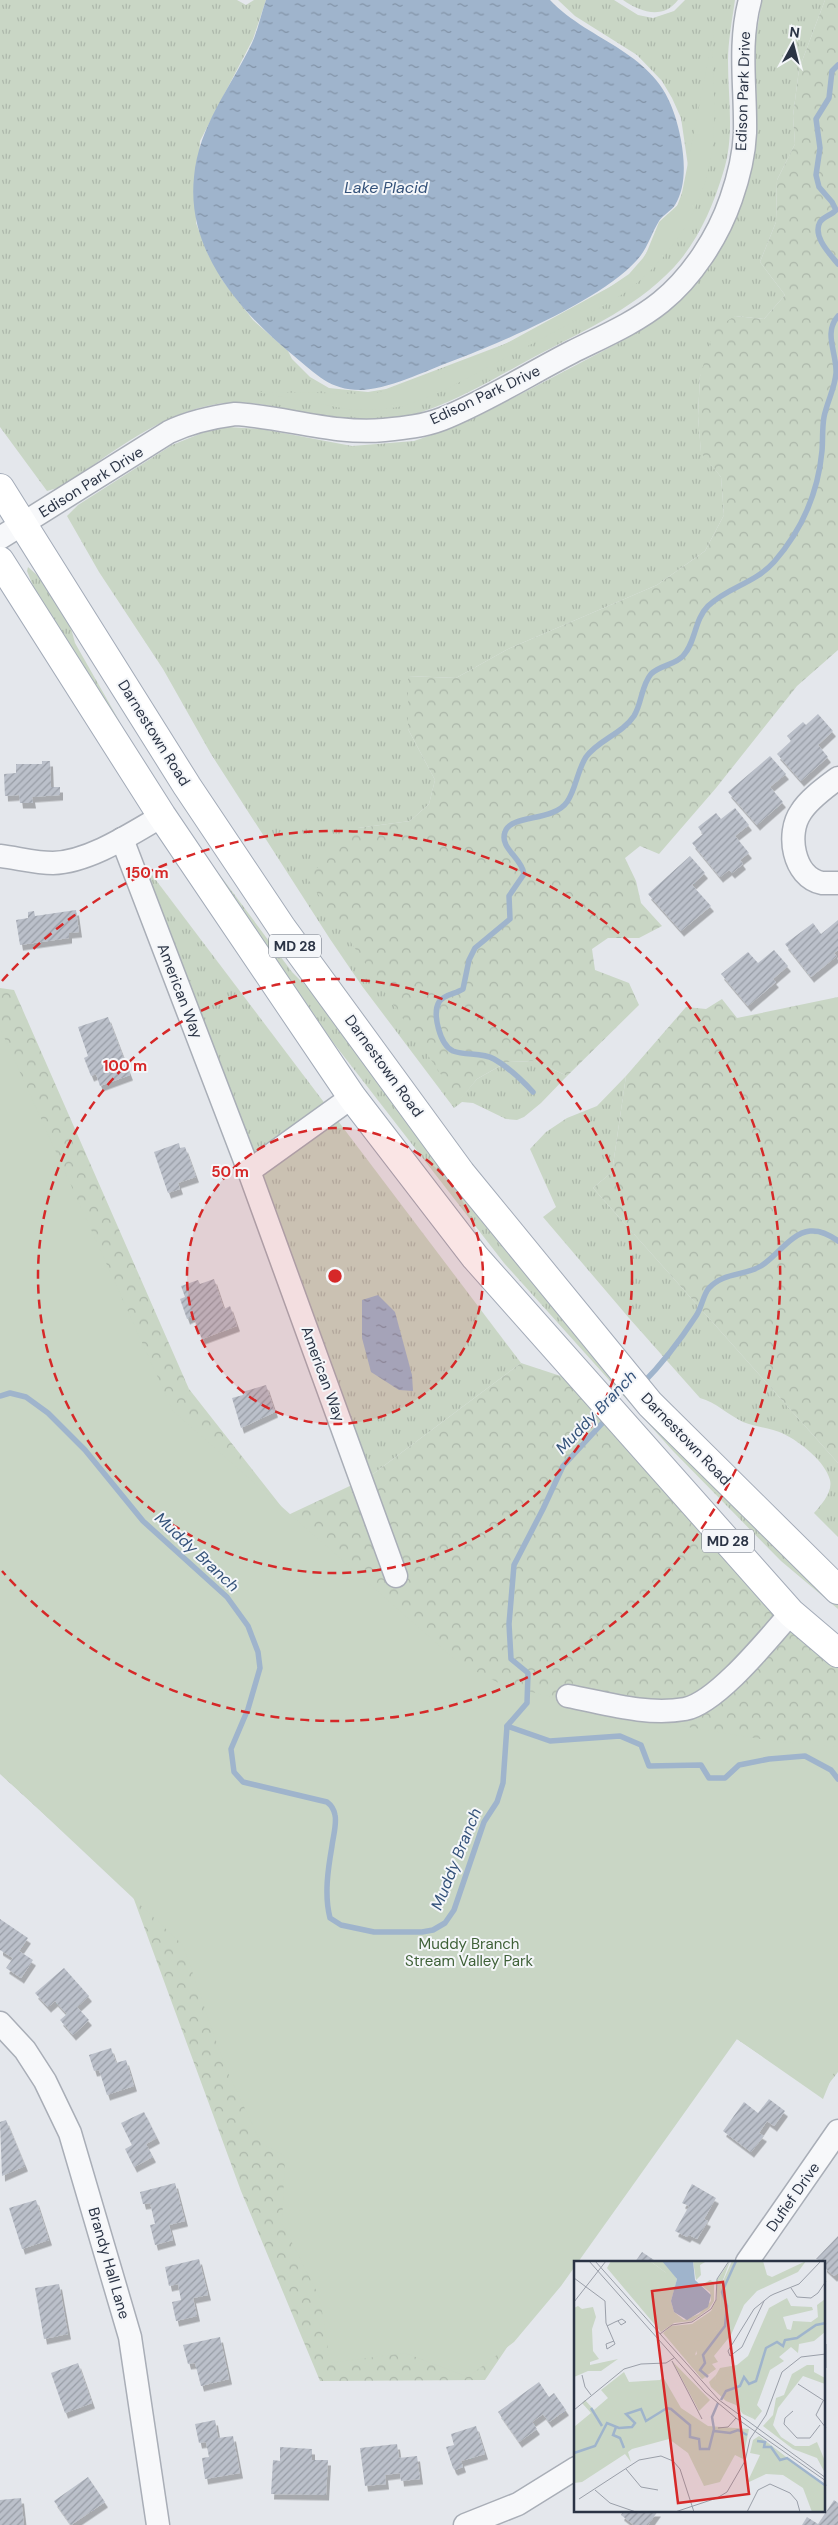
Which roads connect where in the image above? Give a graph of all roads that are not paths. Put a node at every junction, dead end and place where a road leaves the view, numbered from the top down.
1 (750, 0) edge
2 (0, 488) edge
3 (24, 524) junction
4 (0, 538) edge
5 (0, 561) edge
6 (838, 778) edge
7 (162, 816) junction
8 (122, 839) junction
9 (0, 856) edge
10 (838, 883) edge
11 (352, 1097) junction
12 (249, 1172) junction
13 (396, 1576) dead end
14 (838, 1590) edge
15 (791, 1613) junction
16 (838, 1653) edge
17 (568, 1696) dead end
18 (0, 2023) edge
19 (838, 2131) edge
20 (748, 2261) edge
21 (574, 2469) edge
22 (158, 2525) edge
23 (465, 2525) edge

1 - 3 street, Edison Park Drive
2 - 3 main road, Darnestown Road / MD 28
3 - 4 street, Edison Park Drive
3 - 14 main road, Darnestown Road / MD 28
5 - 7 main road, MD 28
6 - 10 street
7 - 8 street
7 - 11 main road, MD 28
8 - 9 street
8 - 12 street, American Way
11 - 12 street
11 - 15 main road, MD 28
12 - 13 street, American Way
15 - 16 main road, MD 28
15 - 17 street
18 - 22 street, Brandy Hall Lane
19 - 20 street, Dufief Drive
21 - 23 street

